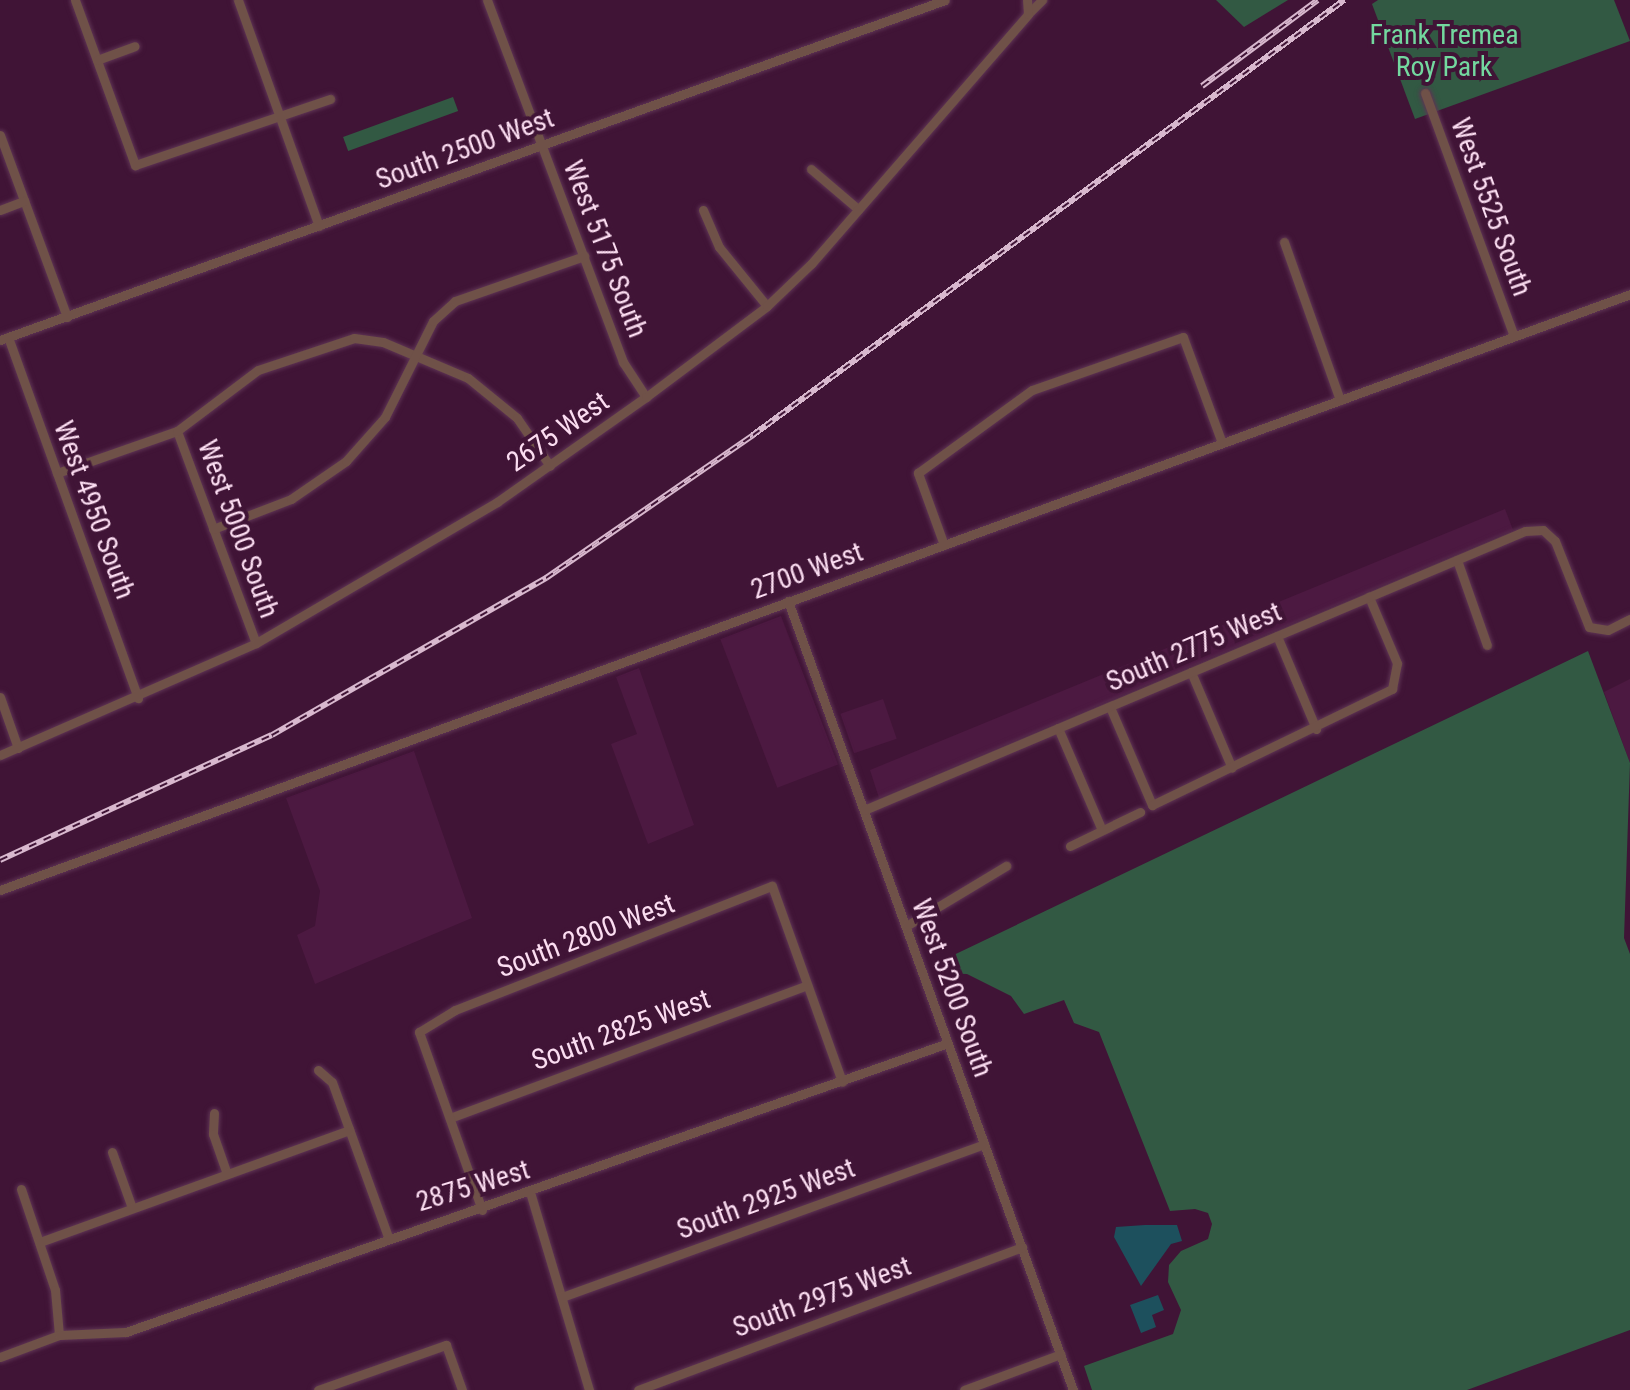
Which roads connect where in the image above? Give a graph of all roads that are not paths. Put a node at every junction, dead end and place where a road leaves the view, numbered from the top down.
1 (75, 0) edge
2 (238, 0) edge
3 (488, 0) edge
4 (945, 0) edge
5 (1027, 0) edge
6 (1042, 0) edge
7 (1028, 14) junction
8 (135, 46) dead end
9 (97, 60) junction
10 (1424, 93) dead end
11 (330, 100) dead end
12 (279, 115) junction
13 (0, 135) edge
14 (542, 146) junction
15 (811, 169) dead end
16 (24, 201) junction
17 (858, 209) junction
18 (0, 210) edge
19 (703, 210) dead end
20 (319, 226) junction
21 (1284, 242) dead end
22 (584, 256) junction
23 (1630, 294) edge
24 (767, 306) junction
25 (67, 316) junction
26 (1514, 336) junction
27 (4, 339) edge
28 (415, 353) junction
29 (646, 397) junction
30 (1340, 400) junction
31 (178, 431) junction
32 (1222, 443) junction
33 (550, 466) junction
34 (57, 473) junction
35 (214, 529) junction
36 (944, 544) junction
37 (1457, 560) junction
38 (1369, 597) junction
39 (788, 602) junction
40 (1630, 620) edge
41 (1277, 636) junction
42 (256, 643) junction
43 (1487, 645) dead end
44 (1191, 672) junction
45 (0, 697) edge
46 (138, 698) junction
47 (1110, 707) junction
48 (1058, 728) junction
49 (1316, 729) junction
50 (18, 748) junction
51 (0, 755) edge
52 (1232, 768) junction
53 (864, 810) junction
54 (1140, 812) dead end
55 (1102, 830) junction
56 (1070, 846) dead end
57 (1006, 866) dead end
58 (0, 890) edge
59 (906, 926) junction
60 (807, 985) junction
61 (948, 1043) junction
62 (318, 1070) dead end
63 (842, 1082) junction
64 (214, 1113) dead end
65 (450, 1118) junction
66 (350, 1130) junction
67 (984, 1144) junction
68 (112, 1152) dead end
69 (227, 1174) junction
70 (21, 1189) dead end
71 (530, 1192) junction
72 (132, 1208) junction
73 (482, 1210) junction
74 (388, 1237) junction
75 (40, 1242) junction
76 (1022, 1247) junction
77 (562, 1297) junction
78 (452, 1334) dead end
79 (59, 1335) junction
80 (446, 1345) junction
81 (2, 1352) edge
82 (1060, 1354) junction
83 (318, 1390) edge
84 (462, 1390) edge
85 (590, 1390) edge
86 (638, 1390) edge
87 (964, 1390) edge
88 (1074, 1390) edge

1 - 9 street
2 - 12 street
3 - 14 street, West 5175 South
4 - 14 street, South 2500 West
5 - 7 street
6 - 7 street, 2675 West
7 - 17 street, 2675 West
8 - 9 street
9 - 12 street
10 - 26 street, West 5525 South
11 - 12 street
12 - 20 street
13 - 16 street
14 - 20 street, South 2500 West
14 - 22 street, West 5175 South
15 - 17 street
16 - 18 street
16 - 25 street
17 - 24 street, 2675 West
19 - 24 street
20 - 25 street, South 2500 West
21 - 30 street
22 - 28 street
22 - 29 street, West 5175 South
23 - 26 street, 2700 West
24 - 29 street, 2675 West
25 - 27 street, South 2500 West
26 - 30 street, 2700 West
27 - 34 street, West 4950 South
28 - 31 street
28 - 33 street
28 - 35 street
29 - 33 street, 2675 West
30 - 32 street, 2700 West
31 - 34 street
31 - 35 street, West 5000 South
32 - 36 street, 2700 West
32 - 36 street
33 - 42 street, 2675 West
34 - 46 street, West 4950 South
35 - 42 street, West 5000 South
36 - 39 street, 2700 West
37 - 38 street, South 2775 West
37 - 40 street, South 2775 West
37 - 43 street
38 - 41 street, South 2775 West
38 - 49 street
39 - 53 street, West 5200 South
39 - 58 street, 2700 West
41 - 44 street, South 2775 West
41 - 49 street
42 - 46 street, 2675 West
44 - 47 street, South 2775 West
44 - 52 street
45 - 50 street
46 - 50 street, 2675 West
47 - 48 street, South 2775 West
47 - 52 street
48 - 53 street, South 2775 West
48 - 55 street
49 - 52 street
50 - 51 street, 2675 West
53 - 59 street, West 5200 South
54 - 55 street
55 - 56 street
57 - 59 street
59 - 61 street, West 5200 South
60 - 63 street
60 - 65 street, South 2825 West
60 - 65 street, South 2800 West
61 - 63 street, 2875 West
61 - 67 street, West 5200 South
62 - 66 street
63 - 71 street, 2875 West
64 - 69 street
65 - 73 street
66 - 69 street
66 - 74 street
67 - 76 street, West 5200 South
67 - 77 street, South 2925 West
68 - 72 street
69 - 72 street
70 - 75 street
71 - 73 street, 2875 West
71 - 77 street
72 - 75 street
73 - 74 street, 2875 West
74 - 79 street, 2875 West
75 - 79 street
76 - 82 street, West 5200 South
76 - 86 street, South 2975 West
77 - 85 street
78 - 80 street
79 - 81 street, 2875 West
80 - 83 street
80 - 84 street
82 - 87 street
82 - 88 street, West 5200 South

